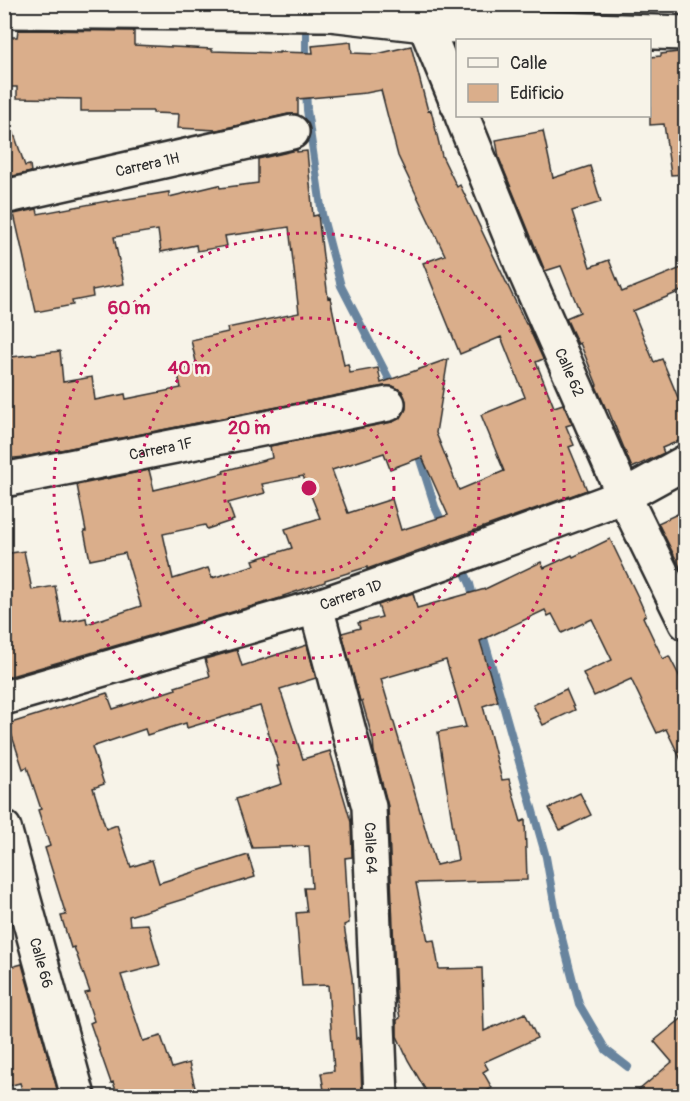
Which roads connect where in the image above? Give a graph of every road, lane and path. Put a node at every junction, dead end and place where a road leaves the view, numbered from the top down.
1 (4, 11) edge
2 (320, 11) edge
3 (420, 15) edge
4 (686, 33) edge
5 (456, 100) edge
6 (462, 117) edge
7 (291, 132) dead end
8 (4, 197) edge
9 (388, 404) dead end
10 (686, 462) edge
11 (4, 480) edge
12 (624, 496) junction
13 (316, 607) junction
14 (686, 623) edge
15 (4, 698) edge
16 (4, 828) edge
17 (78, 1096) edge
18 (381, 1096) edge

1 - 2 street
2 - 3 street
3 - 4 street
3 - 5 street
6 - 12 street, Calle 62
7 - 8 street, Carrera 1H
9 - 11 street, Carrera 1F
10 - 12 street, Carrera 1D
12 - 13 street, Carrera 1D
12 - 14 street, Calle 62
13 - 15 street, Carrera 1D
13 - 18 street, Calle 64
16 - 17 street, Calle 66

